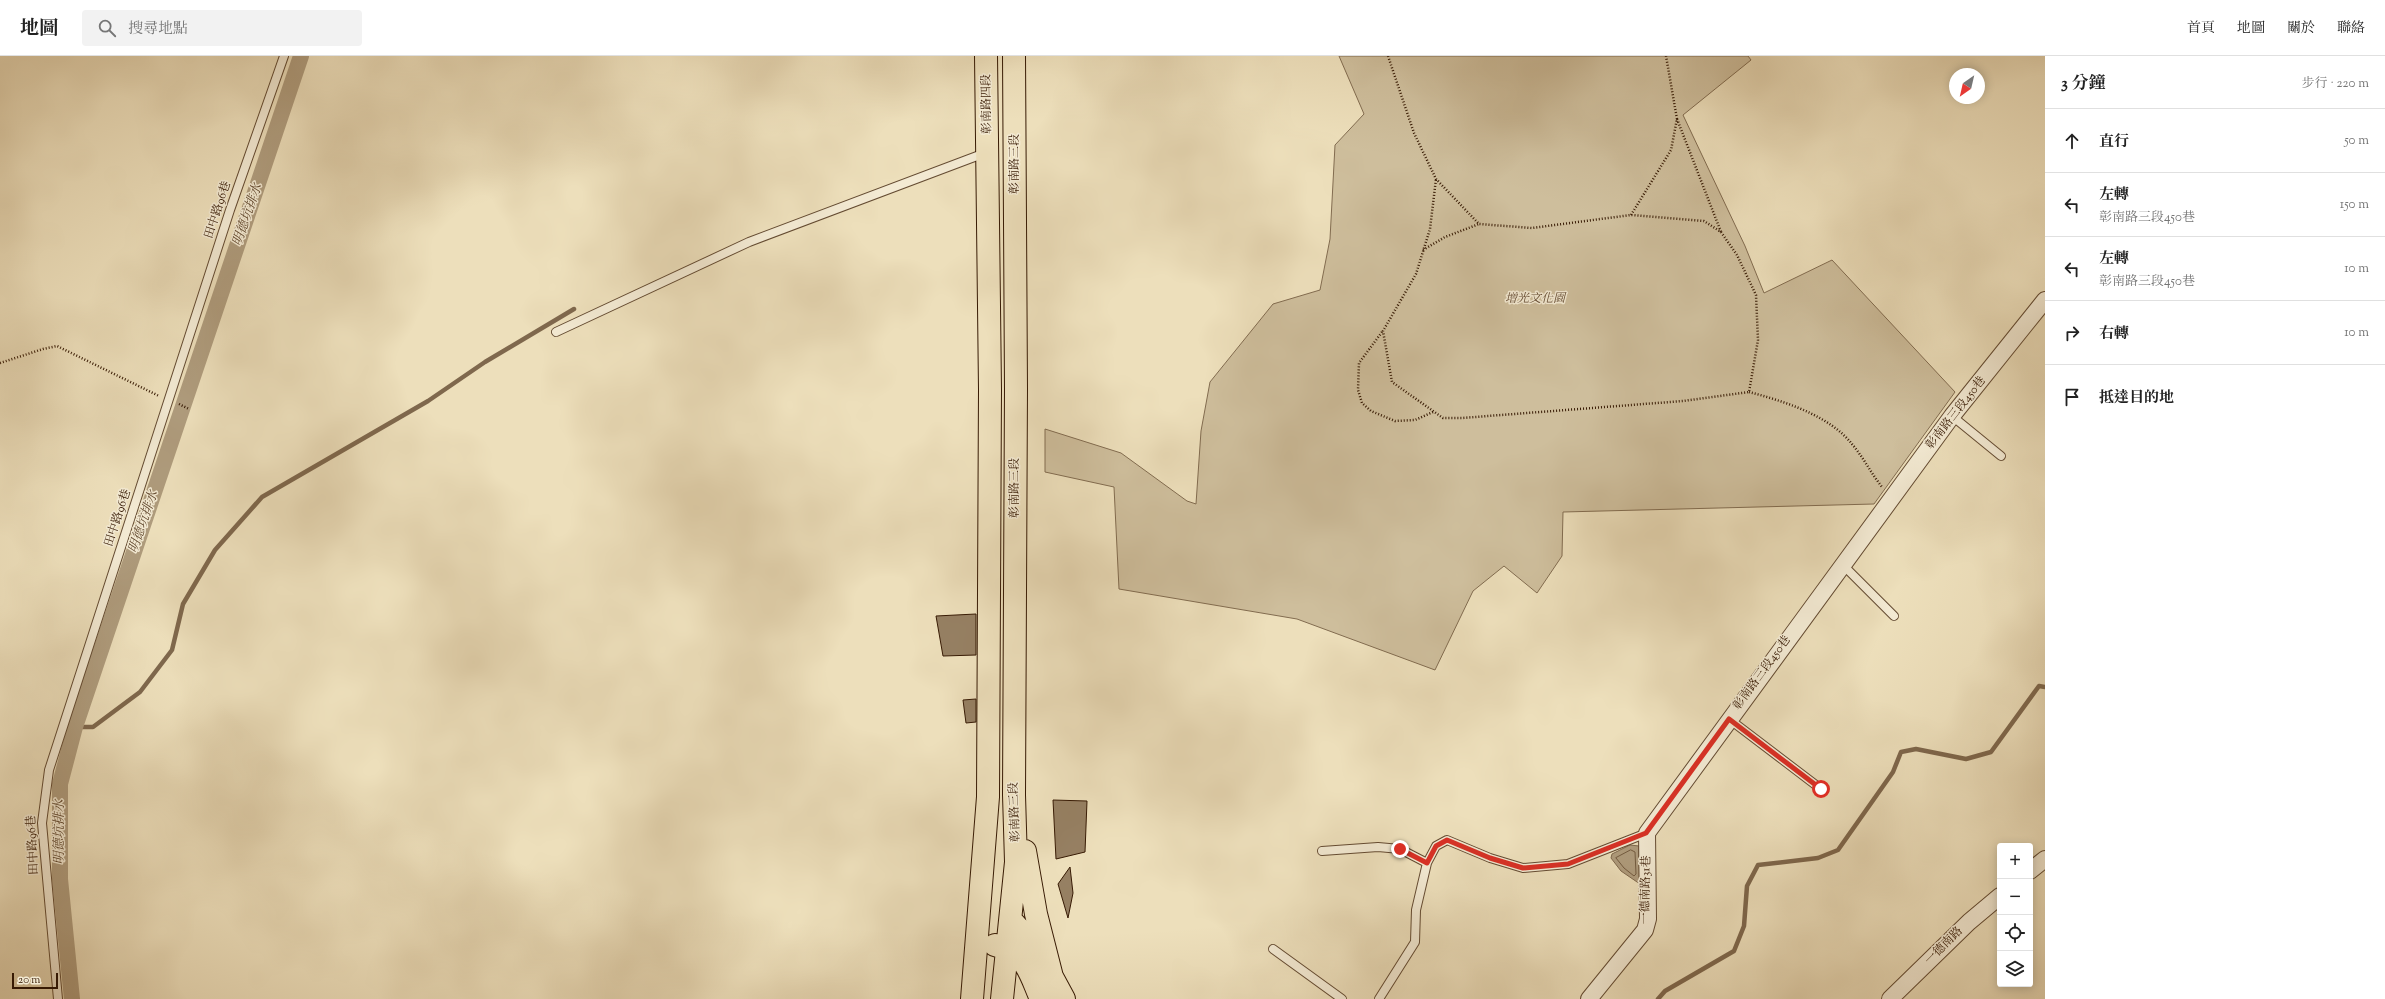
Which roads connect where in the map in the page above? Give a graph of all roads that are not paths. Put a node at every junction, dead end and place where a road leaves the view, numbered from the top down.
1 (284, 56) edge
2 (986, 56) edge
3 (1014, 56) edge
4 (988, 152) junction
5 (2045, 300) edge
6 (556, 332) dead end
7 (1952, 416) junction
8 (2002, 456) dead end
9 (1842, 564) junction
10 (1894, 616) dead end
11 (1729, 719) junction
12 (1821, 789) dead end
13 (1014, 795) junction
14 (1646, 833) junction
15 (1322, 851) dead end
16 (2045, 859) edge
17 (1427, 863) junction
18 (2033, 869) edge
19 (1997, 898) edge
20 (1012, 921) junction
21 (977, 940) junction
22 (1007, 948) junction
23 (1273, 949) dead end
24 (1052, 977) junction
25 (58, 999) edge
26 (972, 999) edge
27 (1002, 999) edge
28 (1041, 999) edge
29 (1064, 999) edge
30 (1342, 999) edge
31 (1379, 999) edge
32 (1589, 999) edge
33 (1890, 999) edge

1 - 25 lane, 田中路96巷
2 - 4 main road, 彰南路四段
3 - 13 main road, 彰南路三段
4 - 6 lane
4 - 21 main road
5 - 7 street, 彰南路三段450巷
7 - 8 lane
7 - 9 street, 彰南路三段450巷
9 - 10 lane
9 - 11 street, 彰南路三段450巷
11 - 12 lane
11 - 14 street, 彰南路三段450巷
13 - 20 main road, 彰南路三段
13 - 24 main road
14 - 17 lane
14 - 32 street, 一德南路31巷
15 - 17 lane
16 - 18 street
17 - 31 lane
19 - 33 street, 一德南路
20 - 21 main road
20 - 22 main road, 彰南路三段
20 - 24 main road
21 - 22 main road
21 - 26 main road
22 - 27 main road, 彰南路三段
22 - 28 main road
23 - 30 lane
24 - 29 main road

